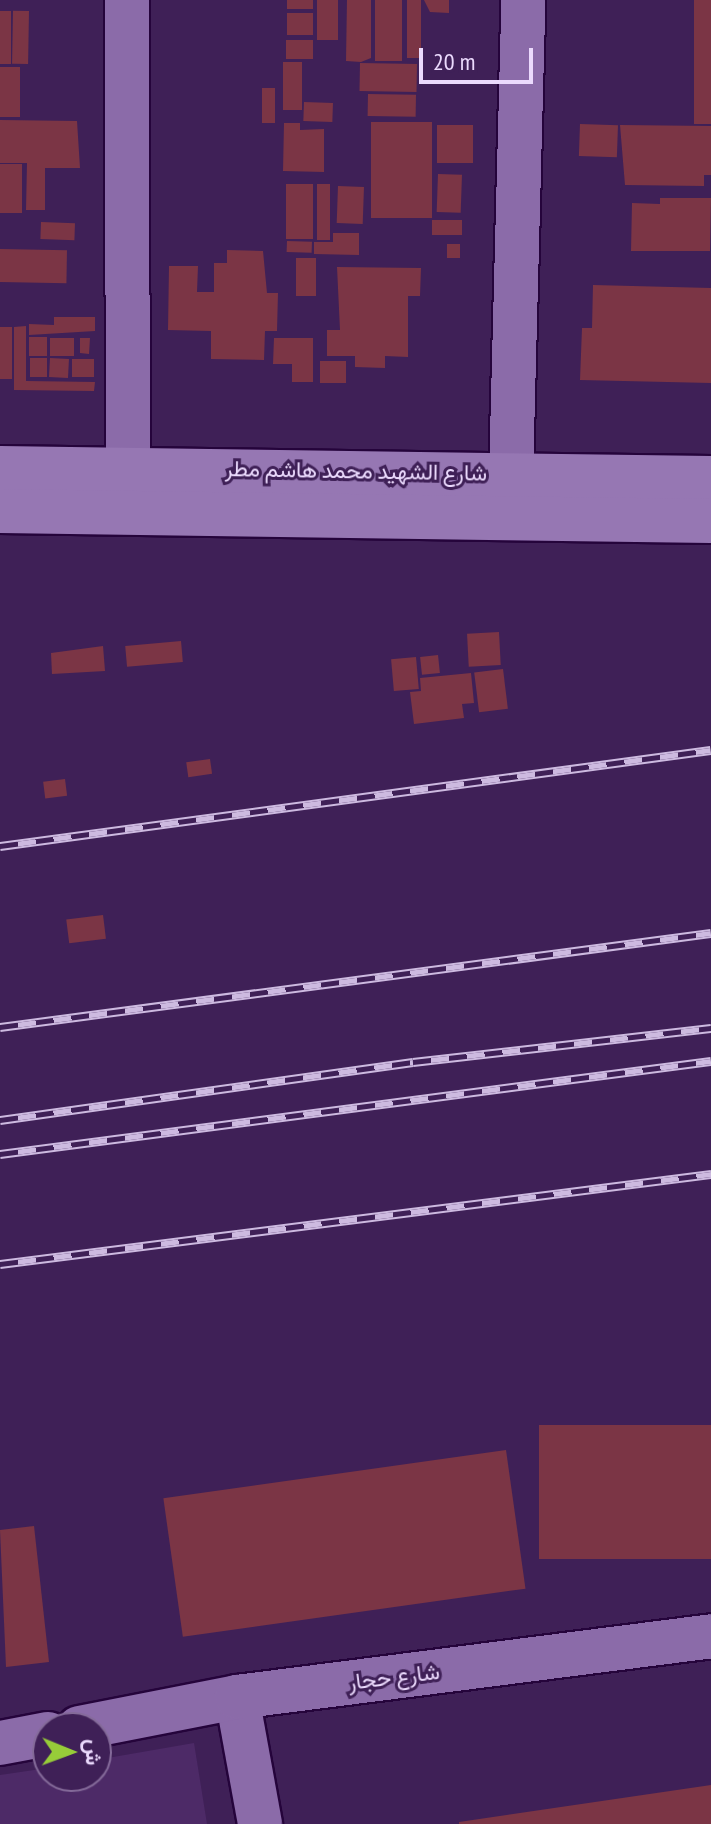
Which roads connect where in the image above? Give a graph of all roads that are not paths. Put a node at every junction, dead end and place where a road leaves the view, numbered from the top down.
1 (127, 0) edge
2 (523, 0) edge
3 (128, 466) junction
4 (0, 468) edge
5 (511, 474) junction
6 (711, 478) edge
7 (0, 511) edge
8 (711, 521) edge
9 (711, 1636) edge
10 (237, 1697) junction
11 (112, 1722) edge
12 (32, 1737) edge
13 (0, 1743) edge
14 (260, 1824) edge

1 - 3 street
2 - 5 street
3 - 4 main road, شارع الشهيد محمد هاشم مطر
3 - 5 main road, شارع الشهيد محمد هاشم مطر
5 - 6 main road, شارع الشهيد محمد هاشم مطر
7 - 8 main road, شارع الشهيد محمد هاشم مطر
9 - 10 street, شارع حجار
10 - 11 street, شارع حجار
10 - 14 street
12 - 13 street

